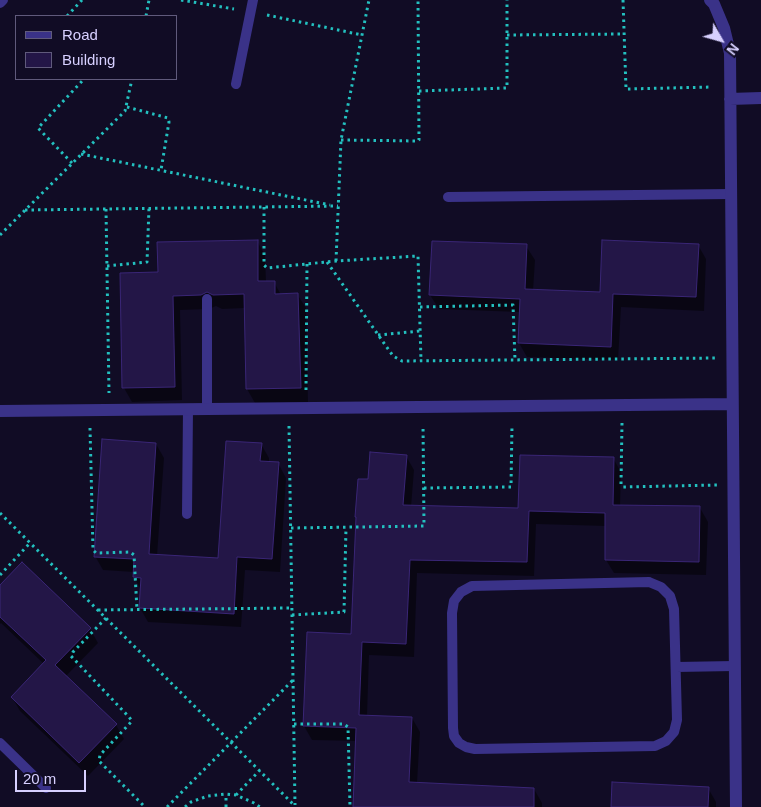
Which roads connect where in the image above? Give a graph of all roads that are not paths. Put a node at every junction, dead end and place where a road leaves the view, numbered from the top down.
1 (253, 0) edge
2 (710, 0) edge
3 (236, 84) dead end
4 (730, 93) junction
5 (761, 98) edge
6 (731, 194) junction
7 (448, 197) dead end
8 (207, 299) dead end
9 (732, 404) junction
10 (188, 409) junction
11 (207, 409) junction
12 (0, 411) edge
13 (187, 514) dead end
14 (676, 666) junction
15 (734, 666) junction
16 (0, 743) edge
17 (46, 788) dead end
18 (736, 807) edge

1 - 3 lane
2 - 4 street
4 - 5 street
4 - 6 street
6 - 7 lane
6 - 9 street
8 - 11 lane
9 - 11 street
9 - 15 street
10 - 11 street
10 - 12 street
10 - 13 lane
14 - 14 lane
14 - 15 lane
15 - 18 street
16 - 17 lane

